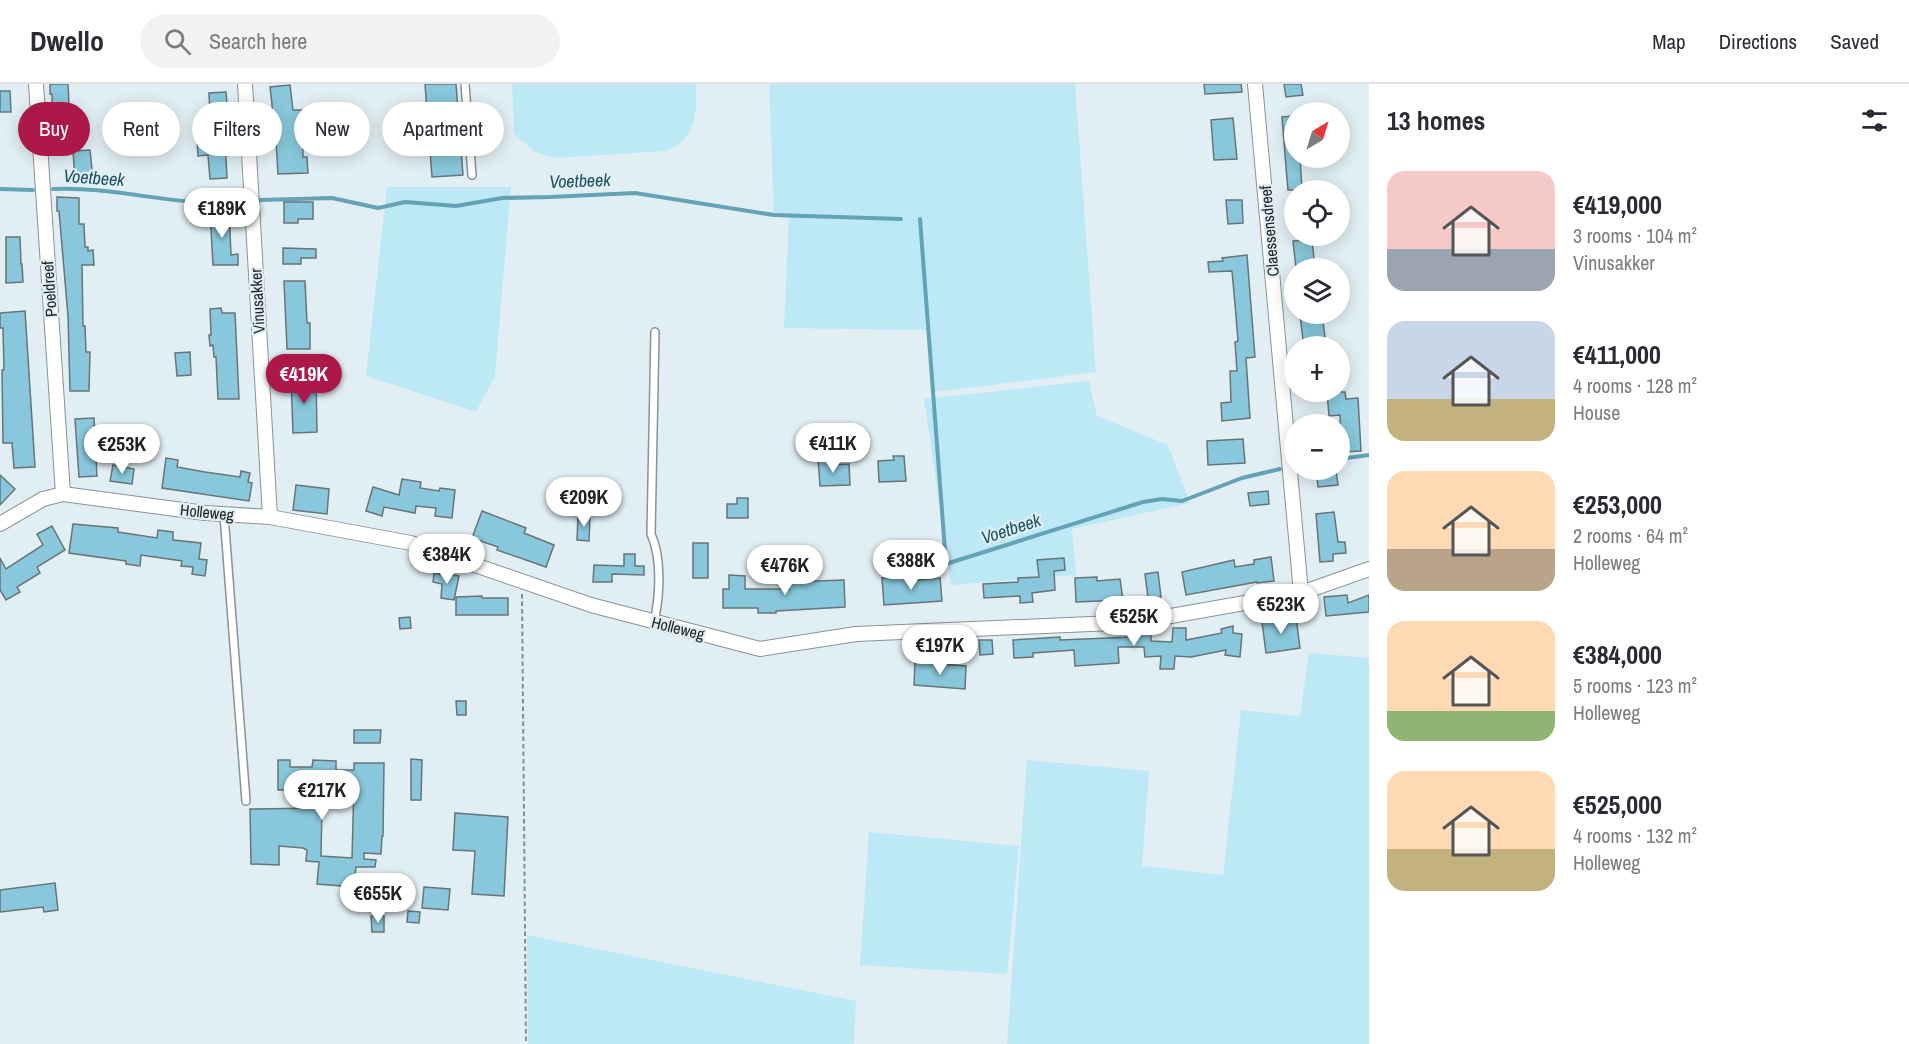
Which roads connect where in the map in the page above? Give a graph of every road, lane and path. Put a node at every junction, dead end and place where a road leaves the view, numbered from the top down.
1 (36, 84) edge
2 (245, 84) edge
3 (465, 84) edge
4 (1256, 84) edge
5 (472, 175) dead end
6 (655, 332) dead end
7 (63, 494) junction
8 (224, 514) junction
9 (270, 517) junction
10 (0, 524) edge
11 (1369, 569) edge
12 (521, 582) junction
13 (1301, 593) junction
14 (654, 622) junction
15 (246, 801) dead end
16 (526, 1044) edge

1 - 7 street, Poeldreef
2 - 9 street, Vinusakker
3 - 5 lane
4 - 13 street, Claessensdreef
6 - 14 lane
7 - 8 street, Holleweg
7 - 10 street, Holleweg
8 - 9 street, Holleweg
8 - 15 lane
9 - 12 street, Holleweg
11 - 13 street, Holleweg
12 - 14 street, Holleweg
12 - 16 path
13 - 14 street, Holleweg

